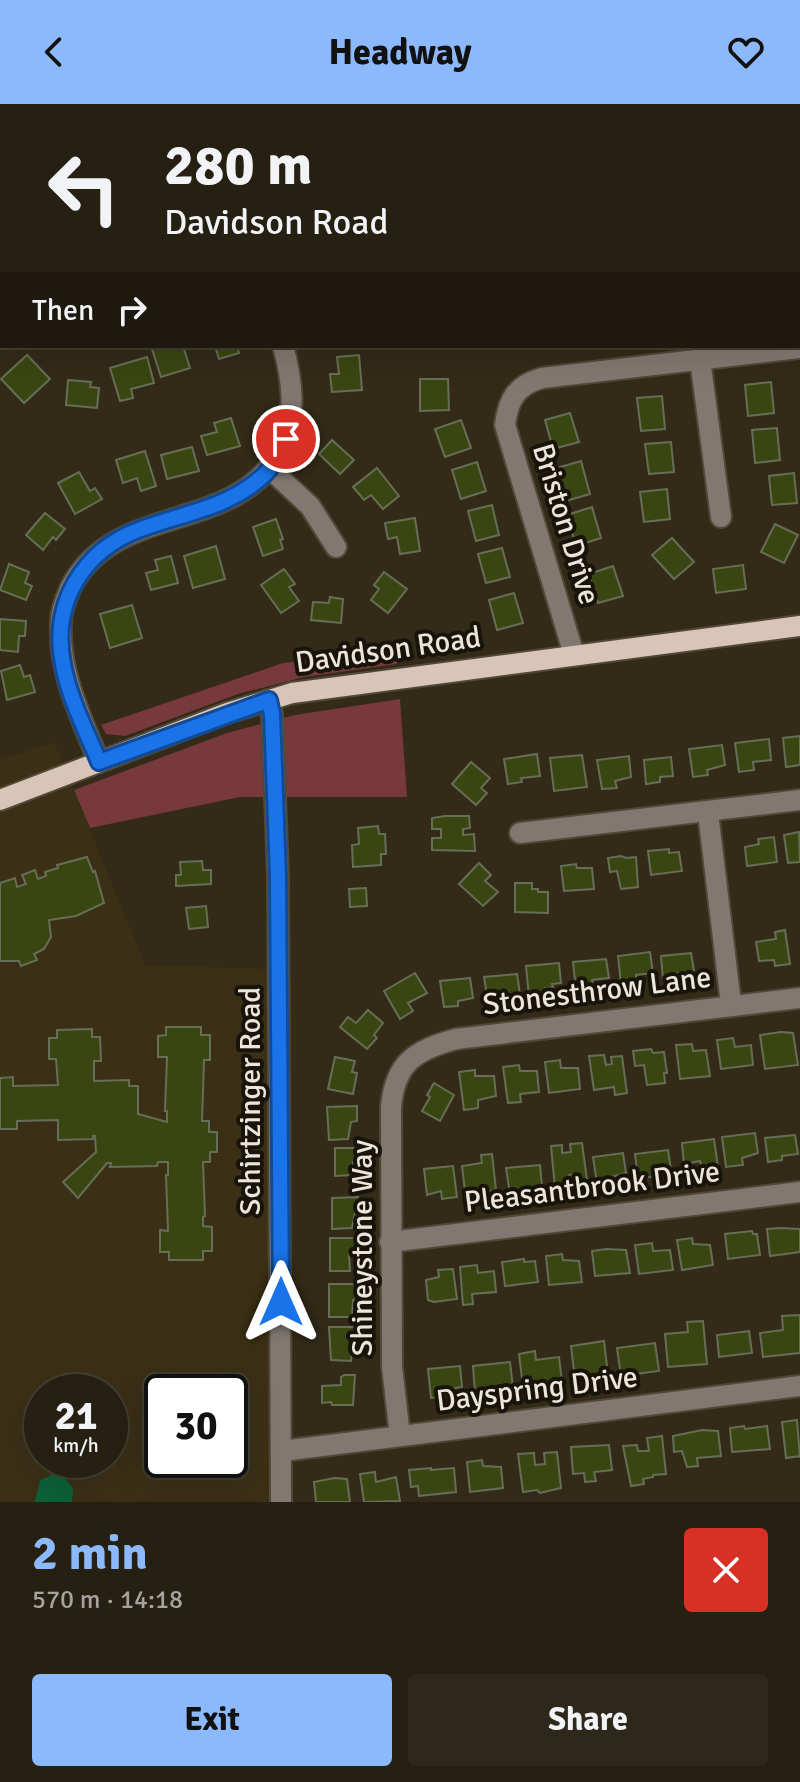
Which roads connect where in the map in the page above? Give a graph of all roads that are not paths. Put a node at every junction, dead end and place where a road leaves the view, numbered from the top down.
1 (284, 348) edge
2 (800, 348) edge
3 (700, 359) junction
4 (270, 469) junction
5 (721, 517) dead end
6 (336, 547) dead end
7 (800, 626) edge
8 (574, 655) junction
9 (269, 700) junction
10 (99, 762) junction
11 (0, 800) edge
12 (800, 800) edge
13 (708, 813) junction
14 (520, 833) dead end
15 (800, 998) edge
16 (731, 1004) junction
17 (408, 1063) joint
18 (800, 1192) edge
19 (390, 1242) junction
20 (800, 1386) edge
21 (400, 1436) junction
22 (282, 1451) junction
23 (281, 1502) edge

1 - 4 street
2 - 3 street
3 - 5 street
3 - 8 street, Briston Drive
4 - 6 street
4 - 10 street
7 - 8 main road, Davidson Road
8 - 9 main road, Davidson Road
9 - 10 main road, Davidson Road
9 - 22 street, Schirtzinger Road
10 - 11 main road, Davidson Road
12 - 13 street
13 - 14 street
13 - 16 street
15 - 16 street, Stonesthrow Lane
16 - 17 street, Stonesthrow Lane
17 - 19 street, Shineystone Way
18 - 19 street, Pleasantbrook Drive
19 - 21 street, Shineystone Way
20 - 21 street, Dayspring Drive
21 - 22 street, Dayspring Drive
22 - 23 street, Schirtzinger Road

